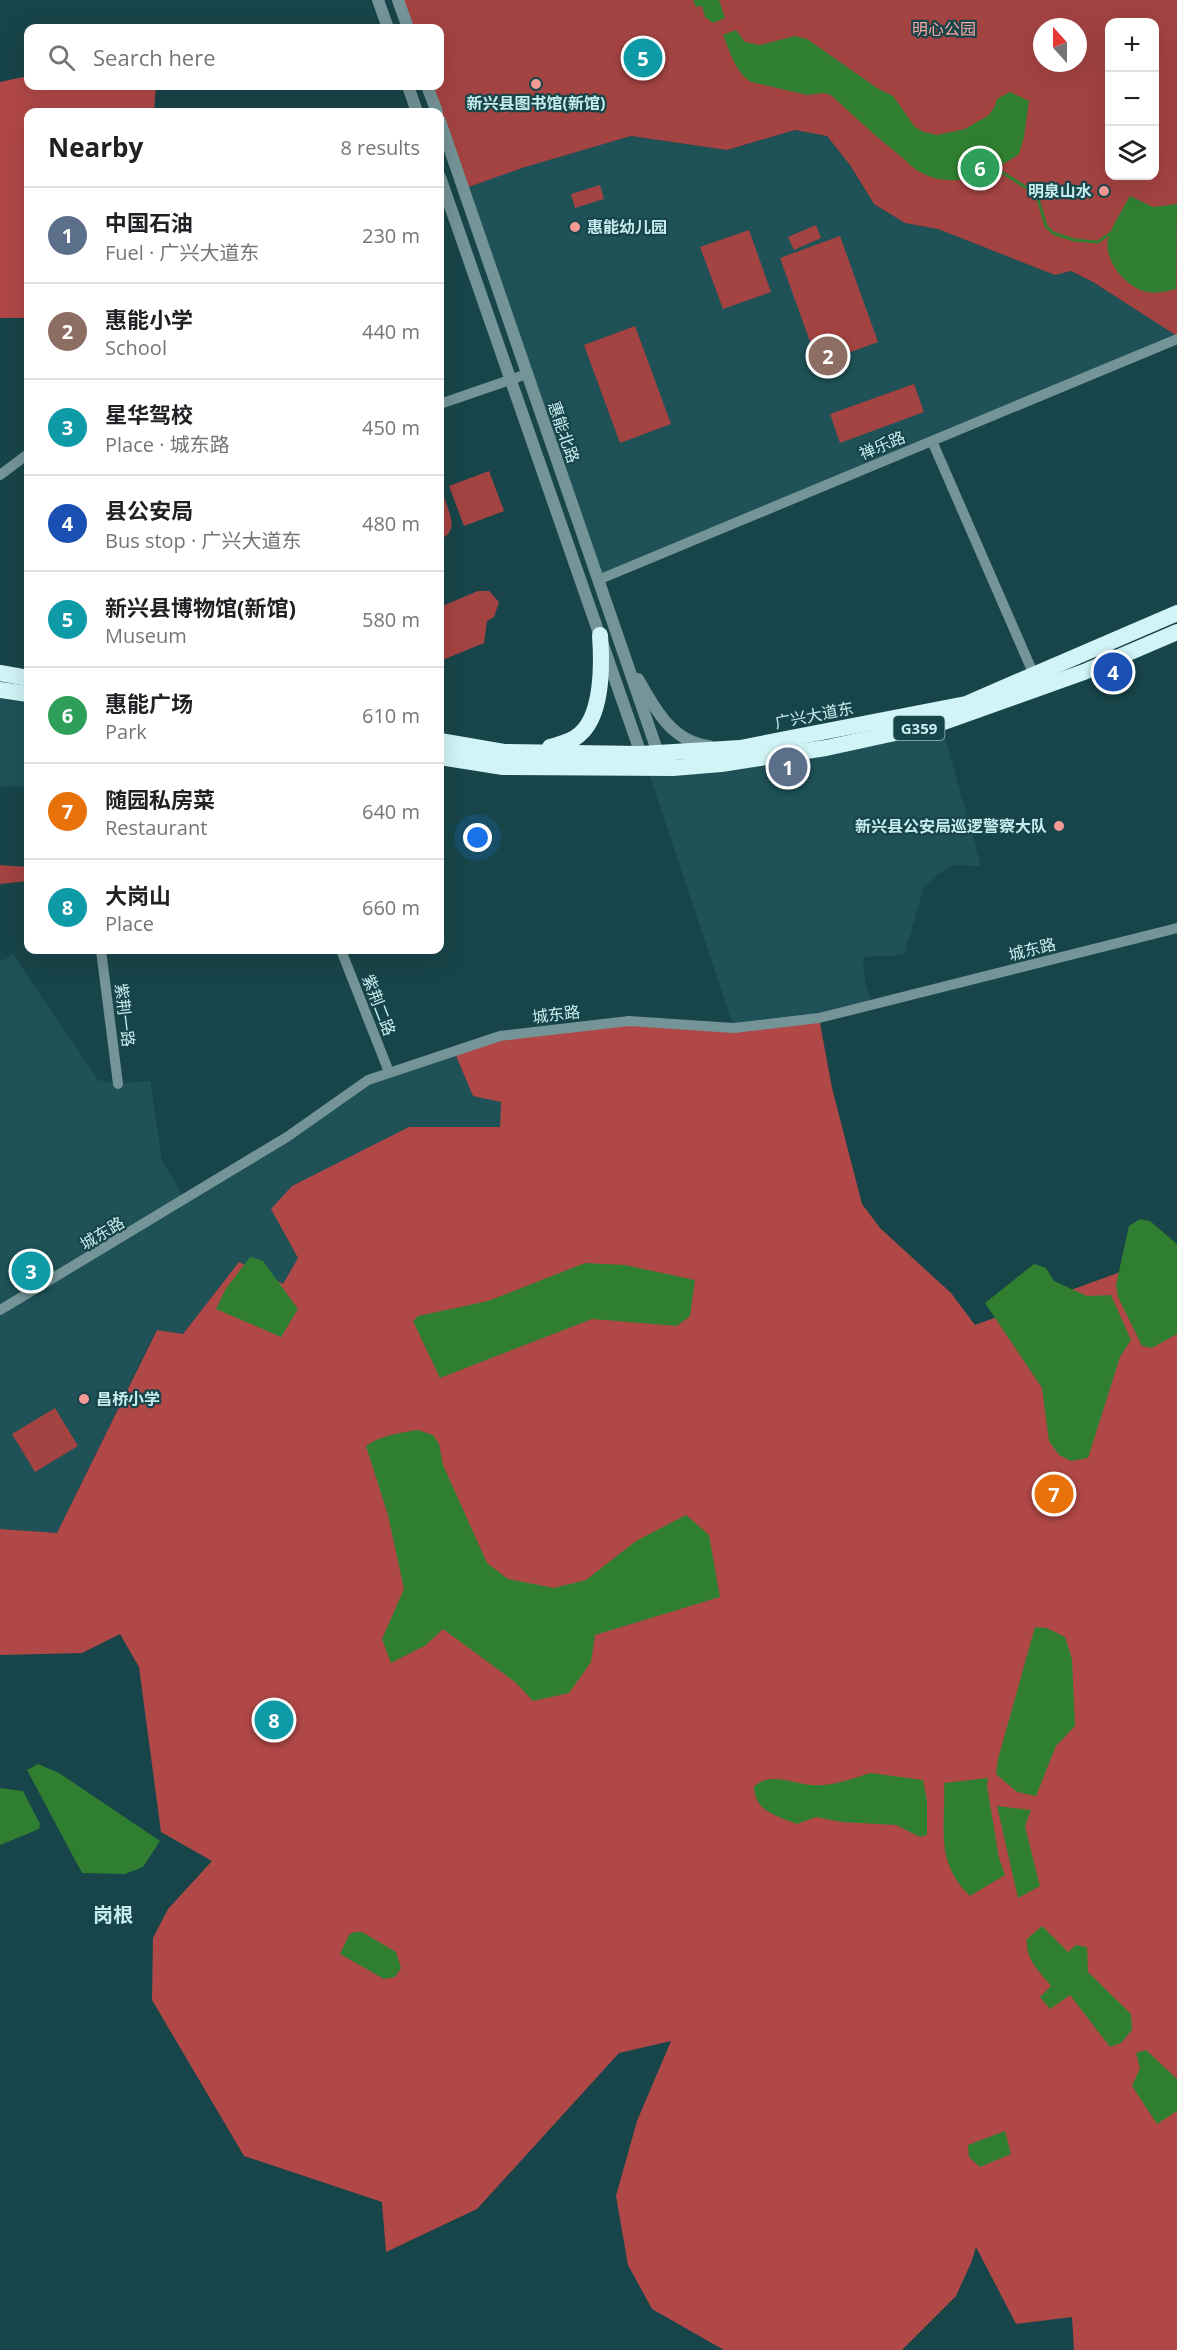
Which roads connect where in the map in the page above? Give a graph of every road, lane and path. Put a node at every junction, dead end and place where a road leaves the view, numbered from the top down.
1 (378, 0) edge
2 (398, 0) edge
3 (387, 24) edge
4 (407, 24) edge
5 (409, 90) edge
6 (429, 90) edge
7 (416, 108) edge
8 (436, 108) edge
9 (444, 133) edge
10 (444, 188) edge
11 (1177, 339) edge
12 (527, 374) junction
13 (511, 380) junction
14 (444, 403) edge
15 (932, 441) junction
16 (24, 457) edge
17 (0, 476) edge
18 (598, 580) junction
19 (1177, 613) edge
20 (1177, 632) edge
21 (600, 635) junction
22 (619, 642) junction
23 (0, 674) edge
24 (1034, 675) junction
25 (24, 677) edge
26 (0, 690) edge
27 (24, 693) edge
28 (444, 742) edge
29 (740, 748) junction
30 (535, 751) junction
31 (650, 754) junction
32 (444, 758) edge
33 (1177, 928) edge
34 (102, 954) edge
35 (343, 954) edge
36 (389, 1072) junction
37 (118, 1084) dead end
38 (0, 1310) edge

1 - 3 street
2 - 4 street
5 - 7 street
6 - 8 street
9 - 12 street, 惠能北路
10 - 13 street, 惠能北路
11 - 15 street, 禅乐路
12 - 13 street
12 - 18 street, 惠能北路
13 - 14 street
13 - 21 street, 惠能北路
15 - 18 street, 禅乐路
15 - 24 street
16 - 17 street
18 - 22 street, 惠能北路
19 - 24 highway, 广兴大道东 / G359
20 - 32 highway, 广兴大道东 / G359
21 - 30 highway
21 - 31 street, 惠能北路
22 - 29 street
22 - 31 street, 惠能北路
23 - 25 highway
24 - 29 highway, 广兴大道东 / G359
26 - 27 highway
28 - 30 highway, 广兴大道东 / G359
29 - 31 highway, 广兴大道东 / G359
30 - 31 highway, 广兴大道东 / G359
33 - 36 street, 城东路
34 - 37 street, 紫荆一路
35 - 36 street, 紫荆二路
36 - 38 street, 城东路

